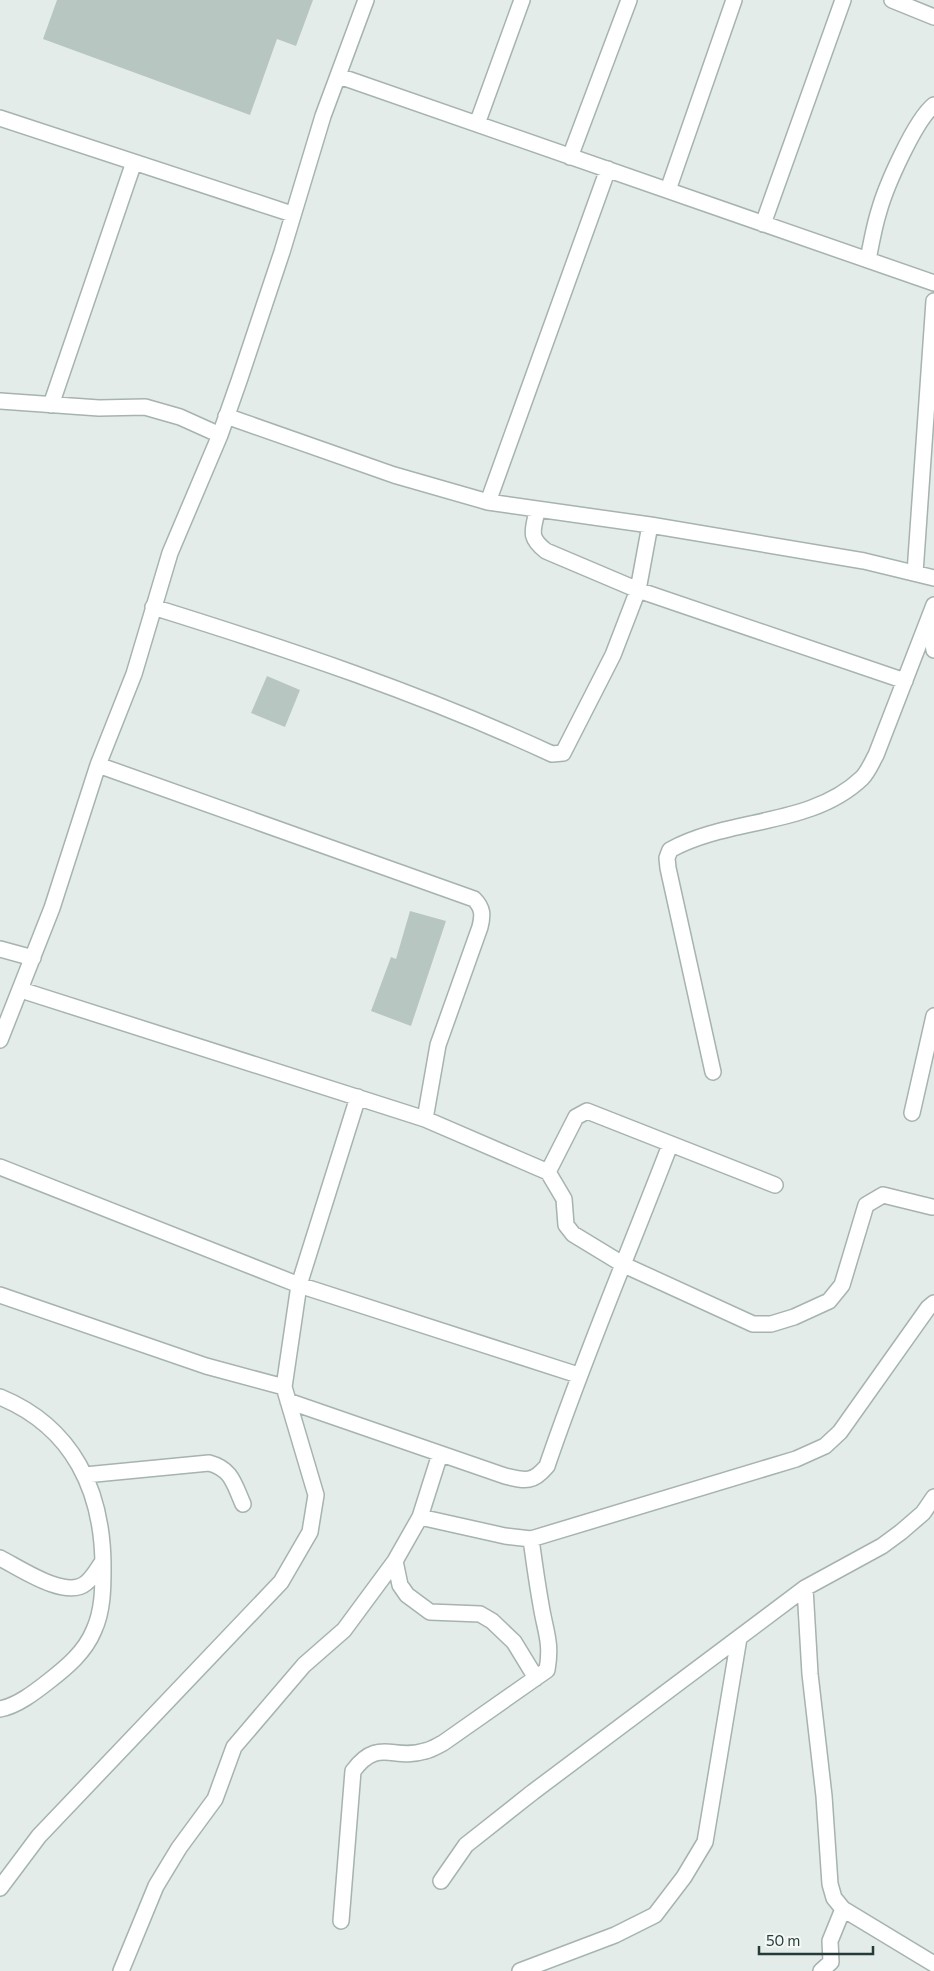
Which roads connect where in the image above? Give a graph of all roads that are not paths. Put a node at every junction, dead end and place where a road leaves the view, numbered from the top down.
1 (366, 0) edge
2 (522, 0) edge
3 (629, 0) edge
4 (734, 0) edge
5 (844, 0) edge
6 (892, 0) edge
7 (934, 17) edge
8 (339, 76) junction
9 (934, 105) edge
10 (0, 118) edge
11 (477, 124) junction
12 (570, 156) junction
13 (134, 162) junction
14 (608, 170) junction
15 (668, 190) junction
16 (292, 214) junction
17 (764, 224) junction
18 (868, 260) junction
19 (934, 283) edge
20 (934, 301) edge
21 (0, 401) edge
22 (50, 405) junction
23 (226, 416) junction
24 (220, 435) junction
25 (488, 502) junction
26 (537, 511) junction
27 (650, 525) junction
28 (915, 573) junction
29 (934, 578) edge
30 (638, 590) junction
31 (153, 607) junction
32 (932, 611) edge
33 (934, 650) edge
34 (905, 681) junction
35 (98, 765) junction
36 (0, 949) edge
37 (33, 958) junction
38 (21, 990) junction
39 (934, 1016) edge
40 (0, 1039) edge
41 (714, 1072) dead end
42 (358, 1097) junction
43 (912, 1113) dead end
44 (425, 1119) junction
45 (670, 1145) junction
46 (0, 1167) edge
47 (548, 1172) junction
48 (775, 1185) dead end
49 (932, 1207) dead end
50 (624, 1265) junction
51 (299, 1285) junction
52 (0, 1295) edge
53 (934, 1303) edge
54 (578, 1375) junction
55 (286, 1394) junction
56 (0, 1397) edge
57 (440, 1454) junction
58 (85, 1475) junction
59 (934, 1497) edge
60 (243, 1504) dead end
61 (420, 1517) junction
62 (531, 1539) junction
63 (0, 1558) edge
64 (103, 1561) junction
65 (396, 1561) junction
66 (805, 1588) junction
67 (739, 1638) junction
68 (536, 1678) junction
69 (0, 1709) edge
70 (441, 1881) dead end
71 (0, 1888) edge
72 (842, 1909) junction
73 (341, 1921) dead end
74 (934, 1964) edge
75 (121, 1971) edge
76 (520, 1971) edge
77 (821, 1971) edge

1 - 8 street
2 - 11 street
3 - 12 street
4 - 15 street
5 - 17 street
6 - 7 street
8 - 11 street
8 - 16 street
9 - 18 street
10 - 13 street
11 - 12 street
12 - 14 street
13 - 16 street
13 - 22 street
14 - 15 street
14 - 25 street
15 - 17 street
16 - 23 street
17 - 18 street
18 - 19 street
20 - 28 street
21 - 22 street
22 - 24 street
23 - 24 street
23 - 25 street
24 - 31 street
25 - 26 street
26 - 27 street
26 - 30 street
27 - 28 street
27 - 30 street
28 - 29 street
30 - 31 street
30 - 34 street
31 - 35 street
32 - 33 street
32 - 34 street
34 - 41 street
35 - 37 street
35 - 44 street
36 - 37 street
37 - 38 street
38 - 40 street
38 - 42 street
39 - 43 street
42 - 44 street
42 - 51 street
44 - 47 street
45 - 47 street
45 - 48 street
45 - 50 street
46 - 51 street
47 - 50 street
49 - 50 street
50 - 54 street
51 - 54 street
51 - 55 street
52 - 55 street
53 - 62 street
54 - 57 street
55 - 57 street
55 - 71 street
56 - 58 street
57 - 61 street
58 - 60 street
58 - 64 street
59 - 66 street
61 - 62 street
61 - 65 street
62 - 68 street
63 - 64 street
64 - 69 street
65 - 68 street
65 - 75 street
66 - 67 street
66 - 72 street
67 - 70 street
67 - 76 street
68 - 73 street
72 - 74 street
72 - 77 street

